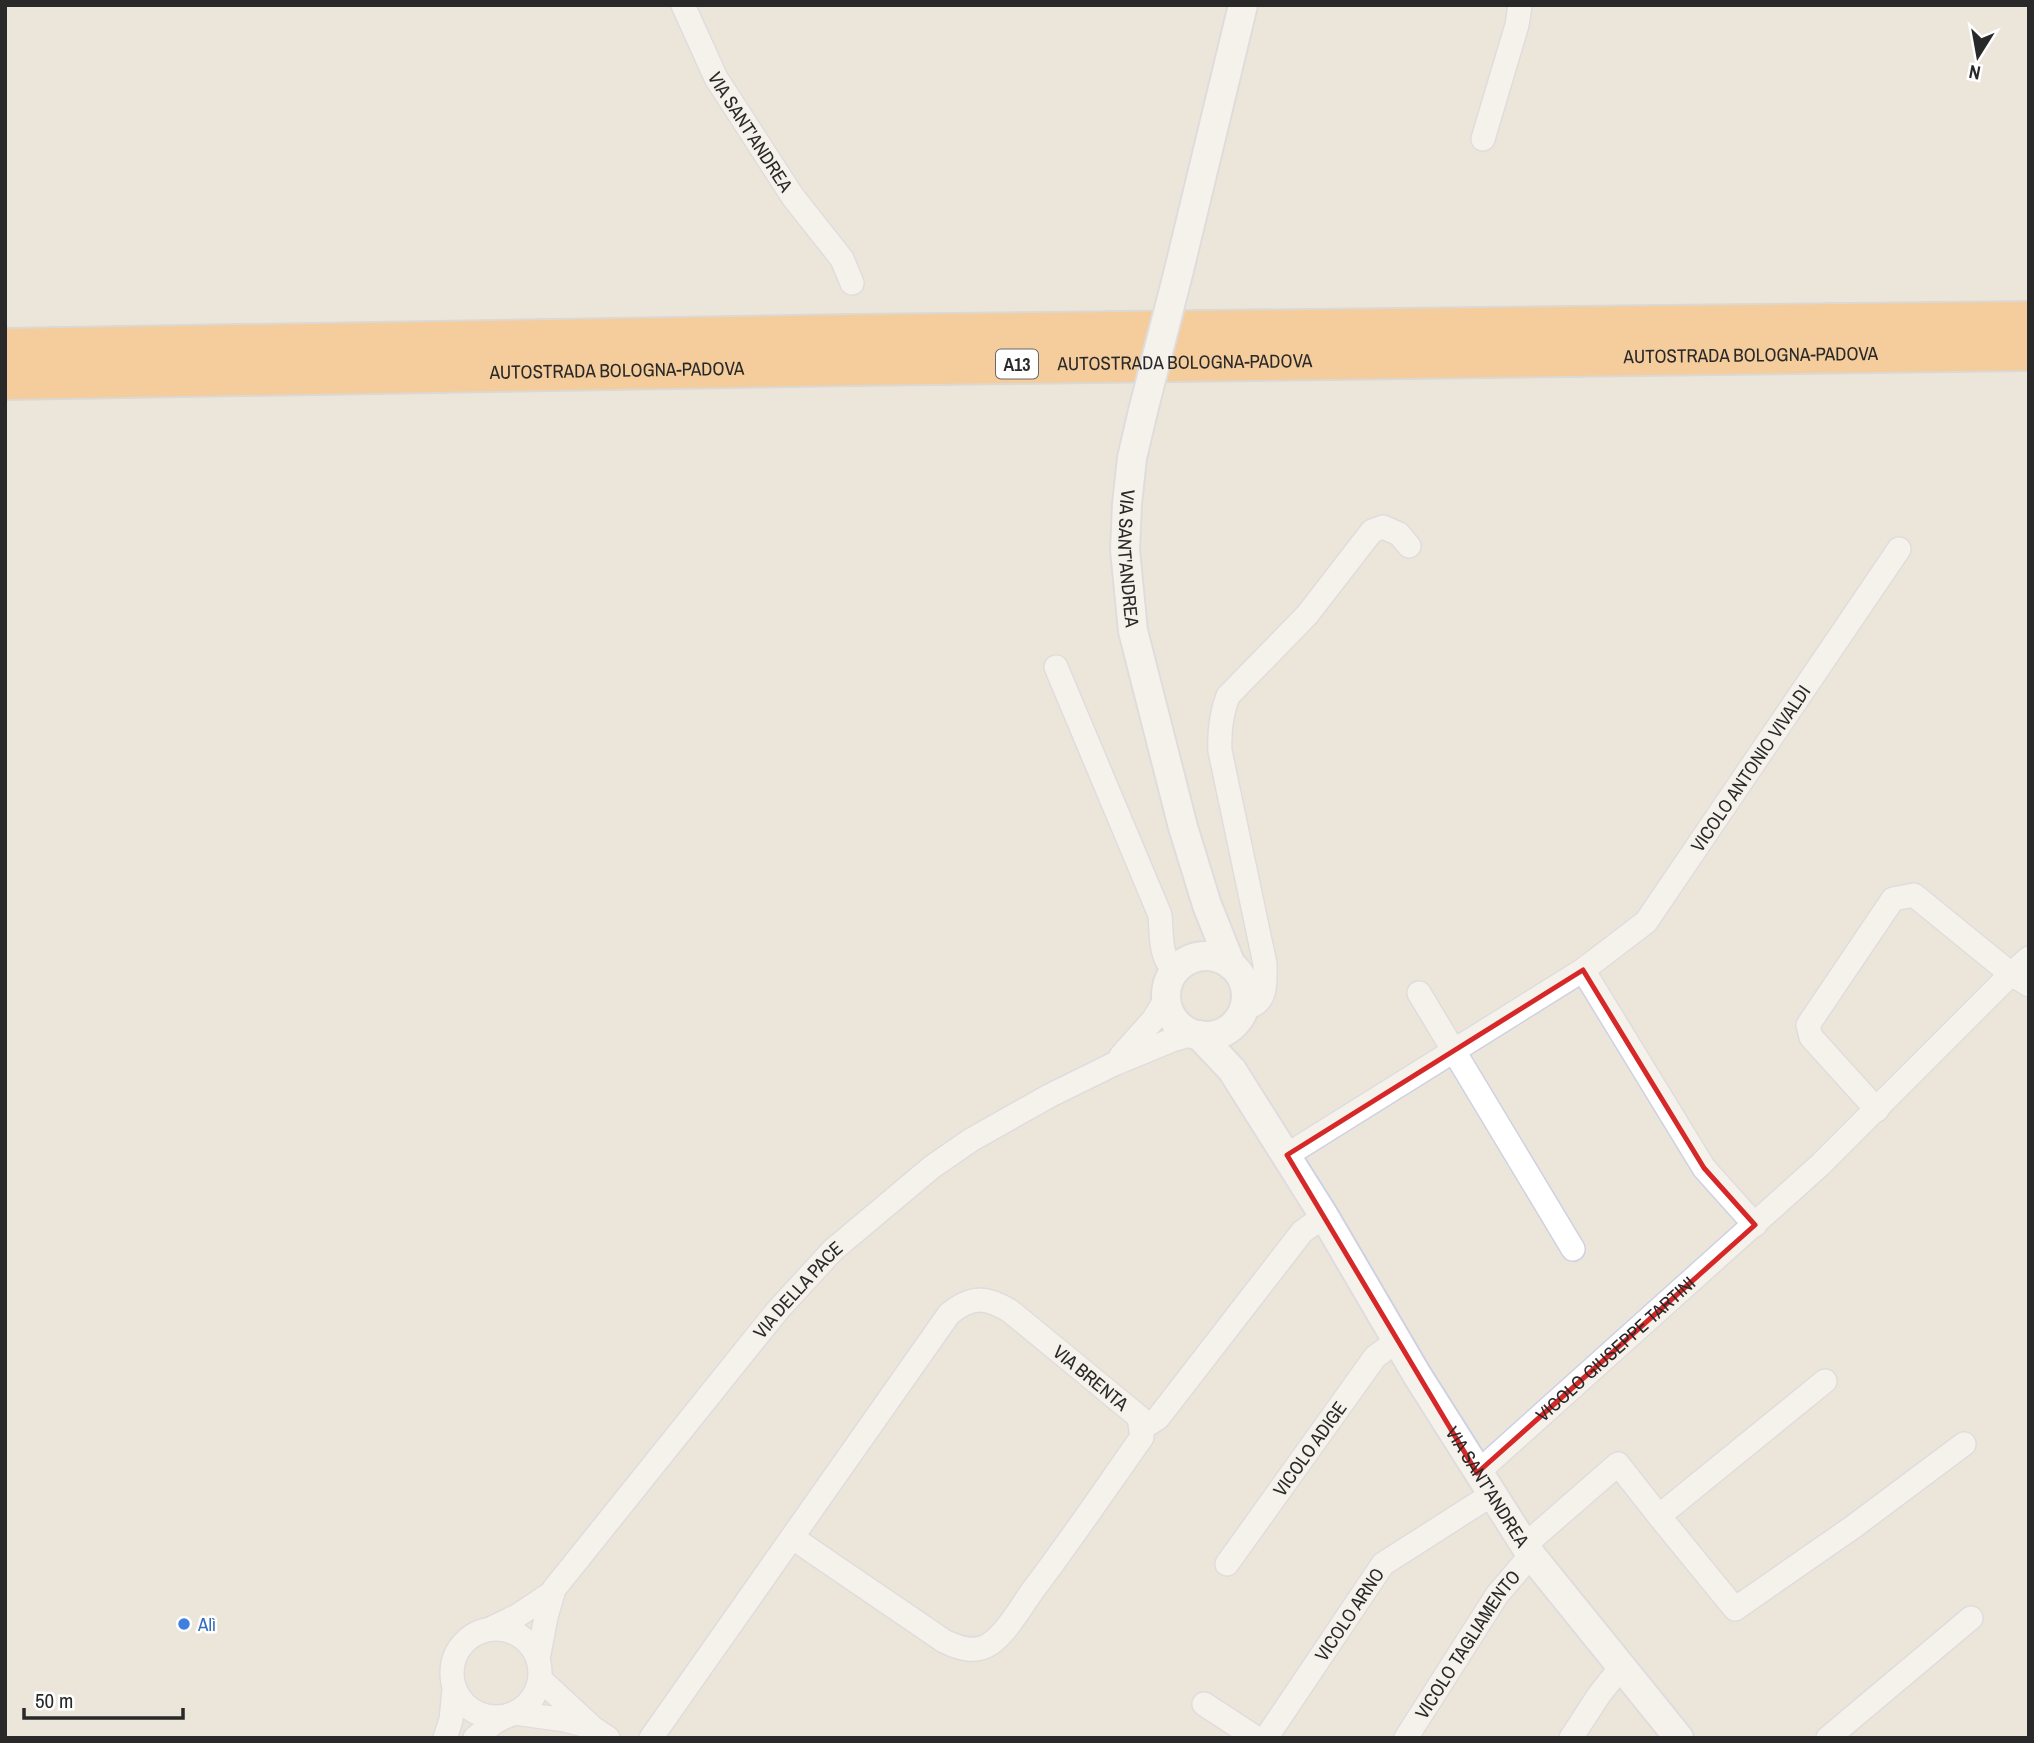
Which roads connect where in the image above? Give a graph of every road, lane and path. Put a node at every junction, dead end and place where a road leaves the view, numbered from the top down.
1 (683, 5) edge
2 (1243, 5) edge
3 (1520, 5) edge
4 (1483, 139) dead end
5 (852, 284) dead end
6 (2029, 321) edge
7 (5, 348) edge
8 (2029, 351) edge
9 (5, 380) edge
10 (1409, 546) dead end
11 (1899, 549) dead end
12 (1056, 667) dead end
13 (1207, 905) junction
14 (2029, 958) edge
15 (1184, 965) junction
16 (1231, 965) junction
17 (1583, 970) junction
18 (2020, 979) edge
19 (1419, 993) dead end
20 (1166, 999) junction
21 (1240, 1016) junction
22 (1196, 1035) junction
23 (1454, 1051) junction
24 (1114, 1063) junction
25 (1232, 1070) junction
26 (1877, 1110) junction
27 (1287, 1155) junction
28 (1324, 1216) junction
29 (1755, 1225) junction
30 (1573, 1249) dead end
31 (1398, 1340) junction
32 (1825, 1381) dead end
33 (1142, 1428) junction
34 (1964, 1444) dead end
35 (1484, 1484) junction
36 (1660, 1516) junction
37 (793, 1538) junction
38 (1528, 1550) junction
39 (1227, 1564) dead end
40 (553, 1592) junction
41 (1971, 1618) dead end
42 (492, 1628) junction
43 (1621, 1667) junction
44 (539, 1669) junction
45 (454, 1689) junction
46 (1204, 1704) dead end
47 (511, 1715) junction
48 (601, 1733) edge
49 (445, 1738) edge
50 (474, 1738) edge
51 (651, 1738) edge
52 (1256, 1738) edge
53 (1266, 1738) edge
54 (1406, 1738) edge
55 (1571, 1738) edge
56 (1679, 1738) edge
57 (1828, 1738) edge

1 - 5 street, VIA SANT'ANDREA
2 - 13 street, VIA SANT'ANDREA, bridge
3 - 4 street
6 - 7 highway, AUTOSTRADA BOLOGNA-PADOVA / A13
8 - 9 highway, AUTOSTRADA BOLOGNA-PADOVA / A13
10 - 21 street
11 - 17 street, VICOLO ANTONIO VIVALDI
12 - 15 street
13 - 15 street, VIA SANT'ANDREA
13 - 16 street, VIA SANT'ANDREA
14 - 18 street, VICOLO GIUSEPPE TARTINI
15 - 16 street
15 - 20 street
16 - 21 street
17 - 23 street, VICOLO ANTONIO VIVALDI
17 - 29 street
18 - 26 street, VICOLO GIUSEPPE TARTINI
18 - 26 street
19 - 23 street
20 - 22 street
20 - 24 street, VIA DELLA PACE
21 - 22 street
21 - 25 street
22 - 24 street, VIA DELLA PACE
22 - 25 street, VIA SANT'ANDREA
23 - 27 street, VICOLO ANTONIO VIVALDI
23 - 30 street
24 - 40 street, VIA DELLA PACE
25 - 27 street, VIA SANT'ANDREA
26 - 29 street, VICOLO GIUSEPPE TARTINI
27 - 28 street, VIA SANT'ANDREA
28 - 31 street, VIA SANT'ANDREA
28 - 33 street
29 - 35 street, VICOLO GIUSEPPE TARTINI
31 - 35 street, VIA SANT'ANDREA
31 - 39 street, VICOLO ADIGE
32 - 36 street
33 - 37 street, VIA BRENTA
33 - 37 street, VIA BRENTA
34 - 36 street
35 - 38 street, VIA SANT'ANDREA
35 - 53 street, VICOLO ARNO
36 - 38 street, VICOLO TAGLIAMENTO
37 - 51 street, VIA BRENTA
38 - 43 street, VIA SANT'ANDREA
38 - 54 street, VICOLO TAGLIAMENTO
40 - 42 street, VIA DELLA PACE
40 - 44 street, VIA DELLA PACE
41 - 57 street
42 - 44 street
42 - 45 street
43 - 55 street
43 - 56 street, VIA SANT'ANDREA
44 - 47 street
44 - 48 street
45 - 47 street
45 - 49 street
46 - 52 street
47 - 48 street
47 - 50 street

